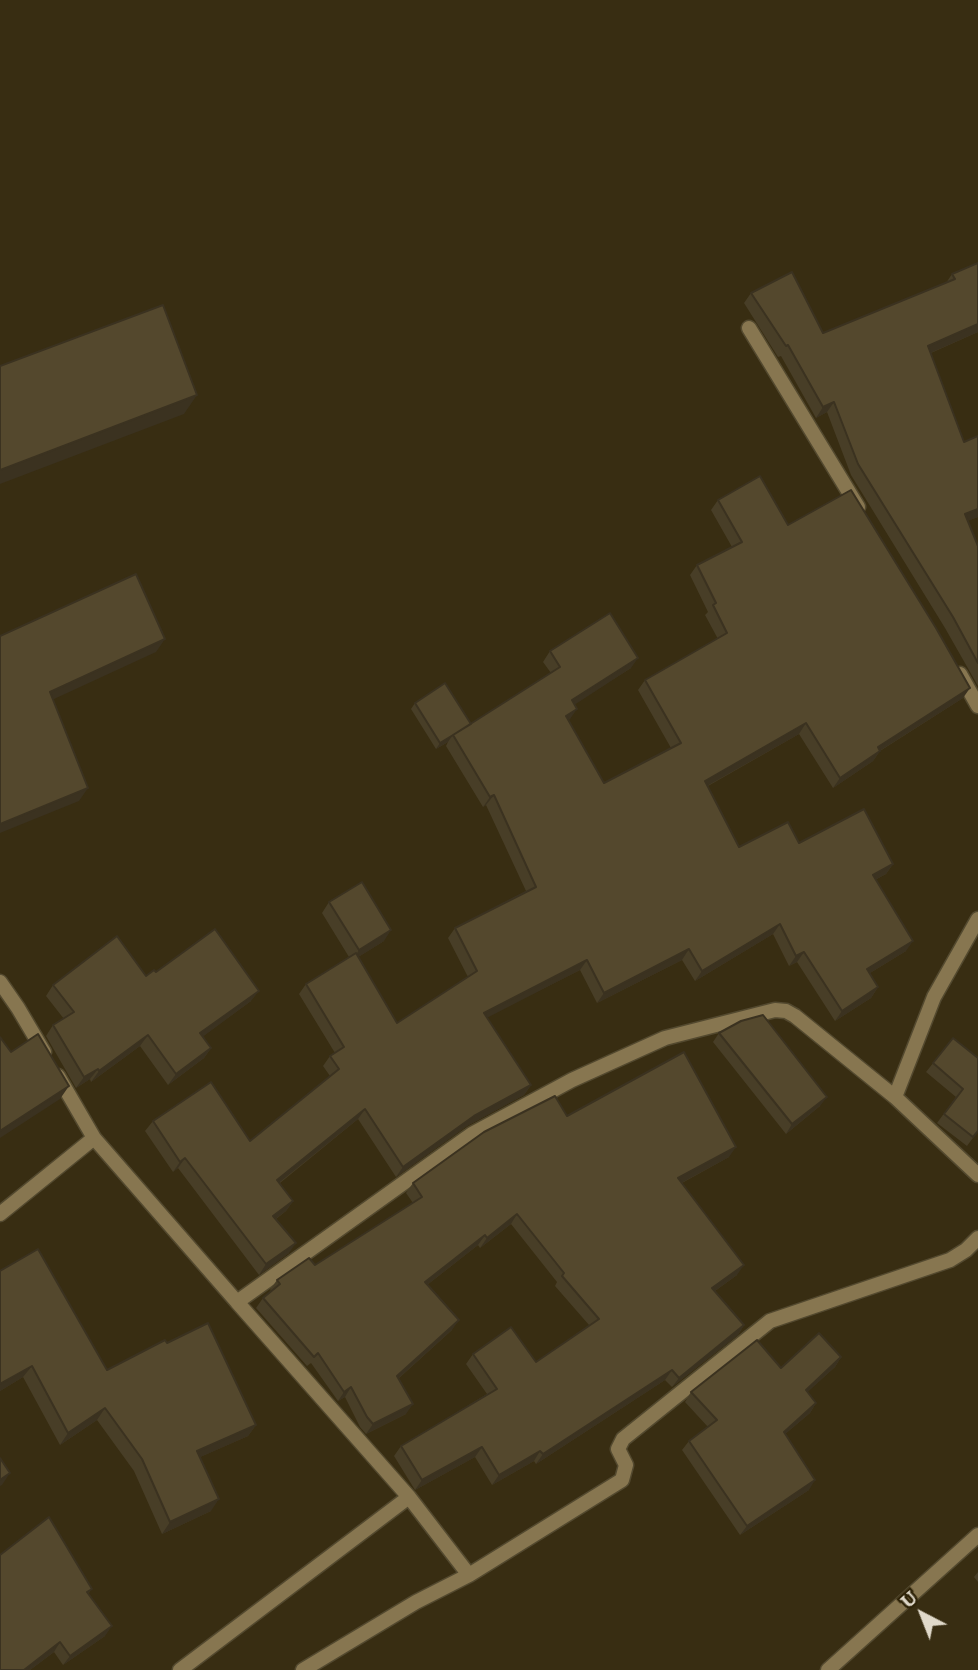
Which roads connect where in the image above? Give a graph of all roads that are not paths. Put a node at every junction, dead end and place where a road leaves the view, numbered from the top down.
1 (749, 328) dead end
2 (867, 522) edge
3 (955, 664) edge
4 (978, 706) edge
5 (978, 919) edge
6 (0, 982) edge
7 (895, 1097) junction
8 (93, 1138) junction
9 (978, 1175) edge
10 (0, 1214) edge
11 (978, 1238) edge
12 (237, 1302) junction
13 (410, 1497) junction
14 (978, 1535) edge
15 (469, 1575) junction
16 (180, 1670) edge
17 (303, 1670) edge
18 (828, 1670) edge

1 - 2 street
3 - 4 street
5 - 7 street
6 - 8 street
7 - 9 street
7 - 12 street
8 - 10 street
8 - 12 street
11 - 15 street
12 - 13 street
13 - 15 street
13 - 16 street
14 - 18 street
15 - 17 street

